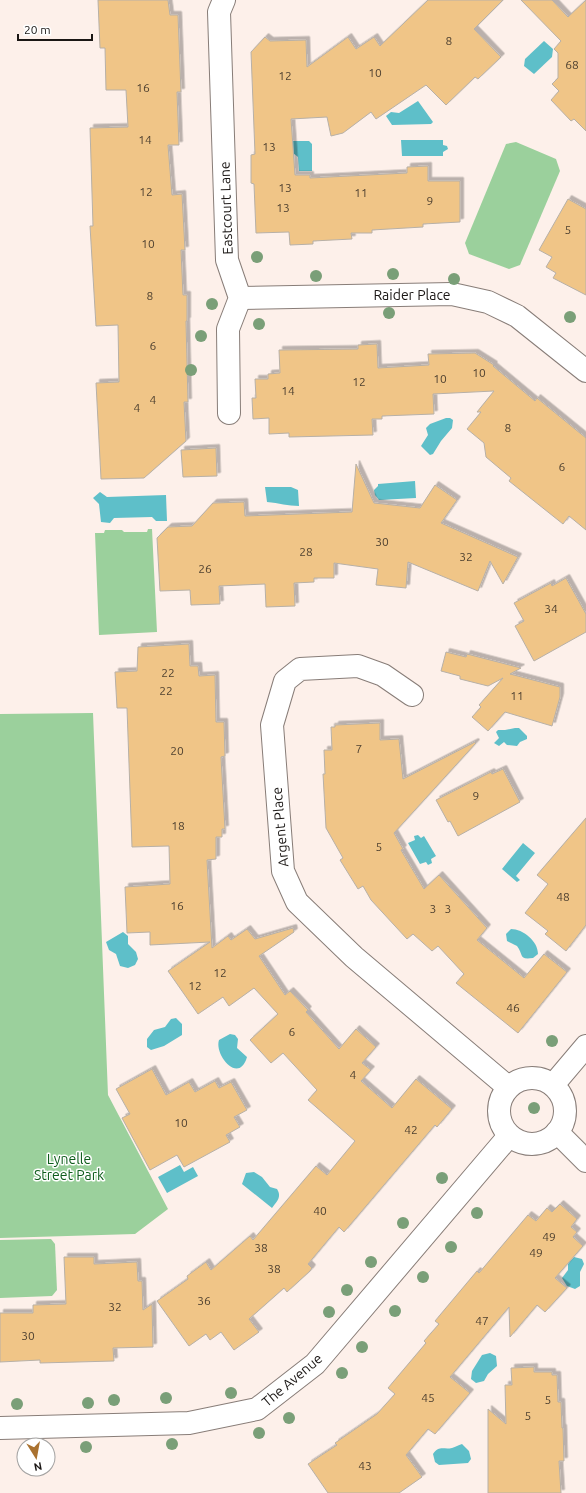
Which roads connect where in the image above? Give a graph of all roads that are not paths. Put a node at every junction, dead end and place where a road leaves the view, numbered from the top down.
1 (224, 0) edge
2 (240, 298) junction
3 (586, 371) edge
4 (229, 413) dead end
5 (412, 695) dead end
6 (586, 1046) edge
7 (553, 1085) junction
8 (508, 1087) junction
9 (557, 1132) junction
10 (509, 1136) junction
11 (586, 1162) edge
12 (0, 1428) edge

1 - 2 street, Eastcourt Lane
2 - 3 street, Raider Place
2 - 4 street
5 - 8 street, Argent Place
6 - 7 street
7 - 8 street
7 - 9 street
8 - 10 street
9 - 10 street
9 - 11 street
10 - 12 street, The Avenue

